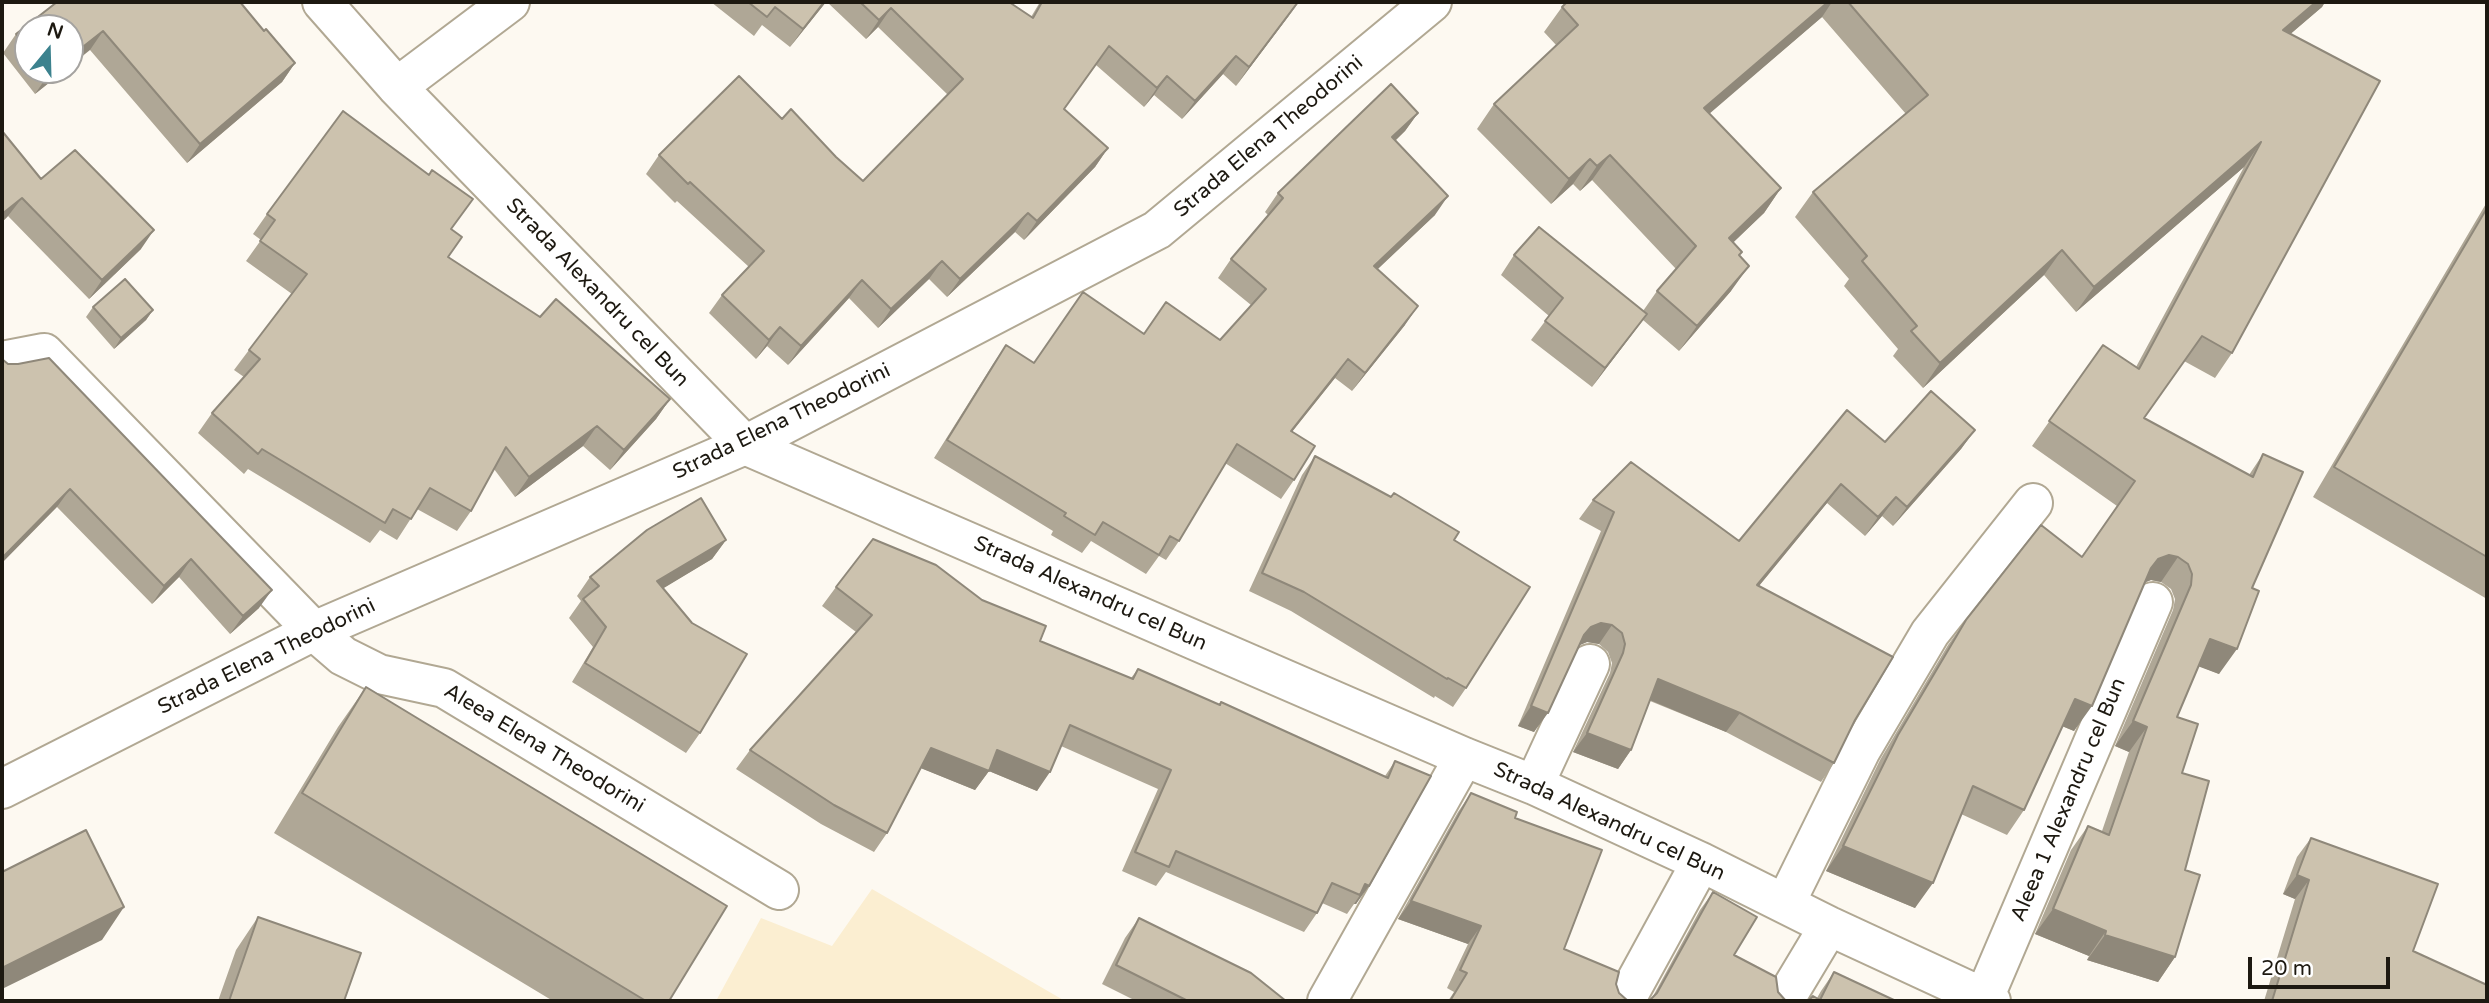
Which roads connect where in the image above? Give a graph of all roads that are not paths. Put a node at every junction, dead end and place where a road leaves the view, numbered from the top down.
1 (322, 2) edge
2 (510, 2) edge
3 (1432, 2) edge
4 (397, 87) junction
5 (2, 361) edge
6 (745, 445) junction
7 (2033, 503) dead end
8 (2152, 602) edge
9 (314, 631) junction
10 (1590, 664) dead end
11 (1464, 757) junction
12 (1534, 785) junction
13 (2, 789) edge
14 (1701, 863) junction
15 (779, 890) dead end
16 (1784, 904) junction
17 (1829, 926) junction
18 (1988, 1000) edge
19 (1327, 1001) edge
20 (1625, 1001) edge
21 (1784, 1001) edge

1 - 4 street, Strada Alexandru cel Bun
2 - 4 street
3 - 6 street, Strada Elena Theodorini
4 - 6 street, Strada Alexandru cel Bun
5 - 9 street, Aleea Elena Theodorini
6 - 9 street, Strada Elena Theodorini
6 - 11 street, Strada Alexandru cel Bun
7 - 16 street
8 - 18 street, Aleea 1 Alexandru cel Bun
9 - 13 street, Strada Elena Theodorini
9 - 15 street, Aleea Elena Theodorini
10 - 12 street
11 - 12 street, Strada Alexandru cel Bun
11 - 19 street
12 - 14 street, Strada Alexandru cel Bun
14 - 16 street, Strada Alexandru cel Bun
14 - 20 street
16 - 17 street, Strada Alexandru cel Bun
17 - 18 street, Strada Alexandru cel Bun
17 - 21 street

